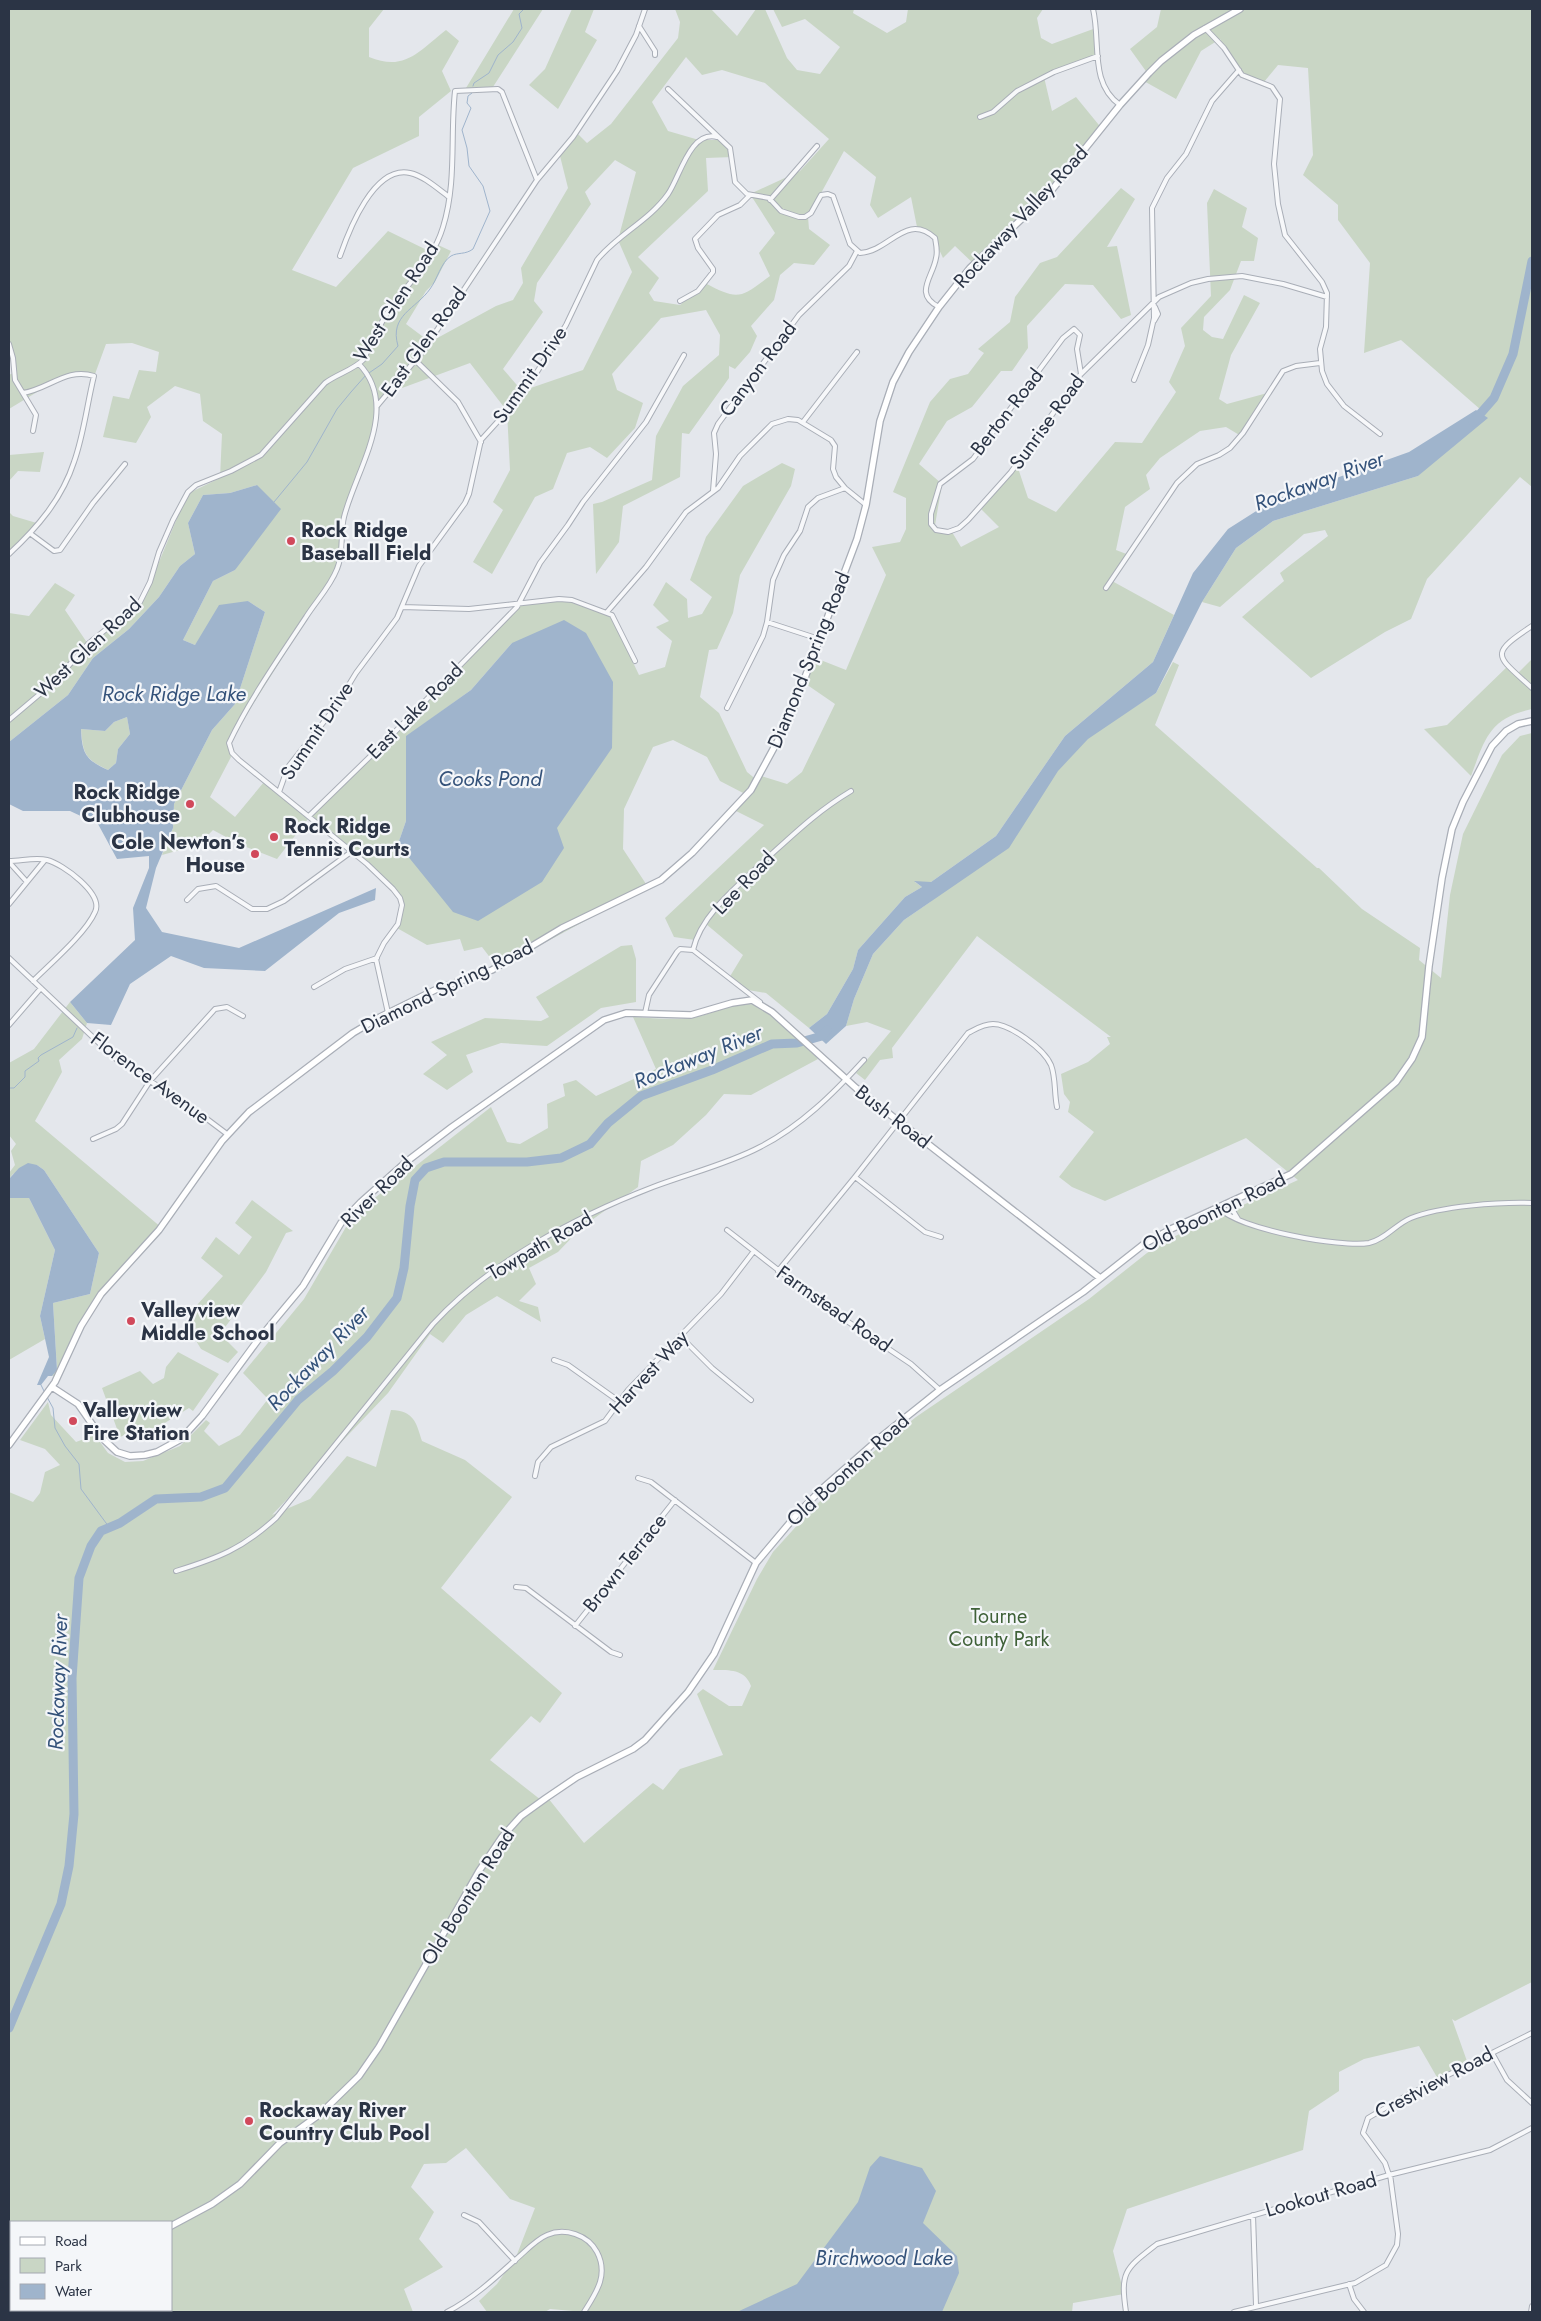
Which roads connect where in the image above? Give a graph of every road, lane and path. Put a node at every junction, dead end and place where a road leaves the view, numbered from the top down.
1 (645, 9) edge
2 (1093, 9) edge
3 (1240, 9) edge
4 (639, 26) junction
5 (1205, 28) junction
6 (654, 55) dead end
7 (1098, 56) junction
8 (1239, 70) junction
9 (668, 89) dead end
10 (1120, 105) junction
11 (980, 117) dead end
12 (717, 137) junction
13 (817, 146) dead end
14 (537, 180) junction
15 (750, 195) junction
16 (449, 197) junction
17 (770, 200) junction
18 (859, 252) junction
19 (340, 256) dead end
20 (1327, 297) junction
21 (680, 301) dead end
22 (1154, 301) junction
23 (940, 307) junction
24 (9, 344) edge
25 (857, 352) dead end
26 (684, 355) dead end
27 (415, 360) junction
28 (1320, 363) junction
29 (359, 364) junction
30 (1080, 374) junction
31 (14, 376) junction
32 (9, 378) edge
33 (1134, 380) dead end
34 (23, 393) junction
35 (377, 406) junction
36 (803, 422) junction
37 (33, 431) dead end
38 (1380, 434) dead end
39 (481, 442) junction
40 (125, 464) dead end
41 (870, 473) joint
42 (845, 488) junction
43 (713, 491) junction
44 (866, 505) junction
45 (942, 532) joint
46 (31, 534) junction
47 (9, 554) edge
48 (1106, 588) dead end
49 (518, 604) junction
50 (402, 607) junction
51 (607, 612) junction
52 (768, 622) junction
53 (1532, 626) edge
54 (820, 639) junction
55 (635, 661) dead end
56 (1532, 688) edge
57 (727, 708) dead end
58 (9, 720) edge
59 (1532, 721) edge
60 (851, 791) dead end
61 (279, 792) junction
62 (308, 816) junction
63 (351, 852) junction
64 (45, 860) junction
65 (9, 861) edge
66 (27, 882) junction
67 (187, 900) dead end
68 (9, 904) edge
69 (693, 950) junction
70 (9, 958) edge
71 (377, 958) junction
72 (33, 981) junction
73 (314, 987) dead end
74 (41, 988) junction
75 (764, 1005) junction
76 (388, 1013) junction
77 (645, 1014) junction
78 (243, 1016) dead end
79 (9, 1025) edge
80 (864, 1060) dead end
81 (846, 1079) junction
82 (150, 1081) junction
83 (1057, 1106) dead end
84 (898, 1122) junction
85 (227, 1134) junction
86 (93, 1139) dead end
87 (855, 1177) junction
88 (1532, 1203) edge
89 (1230, 1204) junction
90 (1219, 1208) junction
91 (1238, 1220) junction
92 (727, 1230) dead end
93 (941, 1237) dead end
94 (754, 1251) junction
95 (778, 1271) junction
96 (1100, 1278) junction
97 (681, 1337) junction
98 (554, 1360) dead end
99 (50, 1390) junction
100 (940, 1390) junction
101 (751, 1400) dead end
102 (620, 1402) junction
103 (9, 1445) edge
104 (535, 1476) dead end
105 (638, 1478) dead end
106 (675, 1500) junction
107 (756, 1563) junction
108 (176, 1571) dead end
109 (516, 1587) dead end
110 (575, 1626) junction
111 (620, 1655) dead end
112 (1532, 2033) edge
113 (1492, 2052) junction
114 (1532, 2103) edge
115 (1532, 2128) edge
116 (1390, 2174) junction
117 (464, 2215) dead end
118 (1253, 2215) junction
119 (172, 2225) edge
120 (515, 2261) junction
121 (1349, 2284) junction
122 (1256, 2305) junction
123 (1532, 2306) edge
124 (447, 2312) edge
125 (584, 2312) edge
126 (1126, 2312) edge
127 (1234, 2312) edge
128 (1364, 2312) edge
129 (1530, 2312) edge

1 - 4 street, East Glen Road
2 - 7 street
3 - 5 street, Rockaway Valley Road
4 - 6 street
4 - 14 street, East Glen Road
5 - 8 street
5 - 10 street, Rockaway Valley Road
7 - 10 street
7 - 11 street
8 - 20 street
8 - 22 street
9 - 12 street
10 - 23 street, Rockaway Valley Road
12 - 15 street
12 - 39 street, Summit Drive
13 - 17 street
14 - 16 street, West Glen Road
14 - 27 street, East Glen Road
15 - 17 street
15 - 21 street
16 - 19 street
16 - 29 street, West Glen Road
17 - 18 street
18 - 23 street
18 - 43 street, Canyon Road
20 - 22 street, Sunrise Road
20 - 28 street
22 - 30 street, Sunrise Road
22 - 33 street
23 - 41 street, Rockaway Valley Road
24 - 31 street
25 - 36 street
26 - 49 street, East Lake Road
27 - 35 street, East Glen Road
27 - 39 street
28 - 38 street
28 - 48 street
29 - 35 street
29 - 58 street, West Glen Road
30 - 45 street, Sunrise Road
30 - 45 street, Berton Road
31 - 32 street
31 - 34 street
34 - 37 street
34 - 46 street
35 - 61 street, East Glen Road
36 - 42 street
36 - 43 street
39 - 50 street, Summit Drive
40 - 46 street
41 - 44 street, Diamond Spring Road
42 - 44 street
42 - 52 street
43 - 51 street
44 - 54 street, Diamond Spring Road
46 - 47 street
49 - 50 street
49 - 51 street
49 - 62 street, East Lake Road
50 - 61 street, Summit Drive
51 - 55 street
52 - 54 street
52 - 57 street
53 - 56 street
54 - 76 street, Diamond Spring Road
59 - 89 street, Old Boonton Road
60 - 69 street, Lee Road
61 - 62 street
62 - 63 street
63 - 67 street
63 - 71 street
64 - 65 street
64 - 66 street
64 - 72 street
65 - 66 street
66 - 68 street
69 - 75 street, Bush Road
69 - 77 street
70 - 72 street, Florence Avenue
71 - 73 street
71 - 76 street
72 - 74 street, Florence Avenue
74 - 79 street
74 - 82 street, Florence Avenue
75 - 77 street, River Road
75 - 81 street, Bush Road
76 - 85 street, Diamond Spring Road
77 - 99 street, River Road
78 - 82 street
80 - 81 street, Towpath Road
81 - 84 street, Bush Road
81 - 108 street, Towpath Road
82 - 85 street, Florence Avenue
82 - 86 street
83 - 84 street
84 - 87 street
84 - 96 street, Bush Road
85 - 99 street, Diamond Spring Road
87 - 93 street
87 - 95 street
88 - 91 street
89 - 90 street, Old Boonton Road
89 - 91 street
90 - 91 street
90 - 96 street, Old Boonton Road
92 - 94 street, Farmstead Road
94 - 95 street, Farmstead Road
94 - 97 street, Harvest Way
95 - 100 street, Farmstead Road
96 - 100 street, Old Boonton Road
97 - 101 street
97 - 102 street, Harvest Way
98 - 102 street
99 - 103 street, Diamond Spring Road
100 - 107 street, Old Boonton Road
102 - 104 street, Harvest Way
105 - 106 street
106 - 107 street
106 - 110 street, Brown Terrace
107 - 119 street, Old Boonton Road
109 - 110 street
110 - 111 street
112 - 113 street, Crestview Road
113 - 114 street
113 - 116 street, Crestview Road
115 - 116 street, Lookout Road
116 - 118 street, Lookout Road
116 - 121 street
117 - 120 street
118 - 122 street
118 - 126 street, Lookout Road
120 - 124 street
120 - 125 street
121 - 122 street
121 - 128 street
122 - 127 street
123 - 129 street

